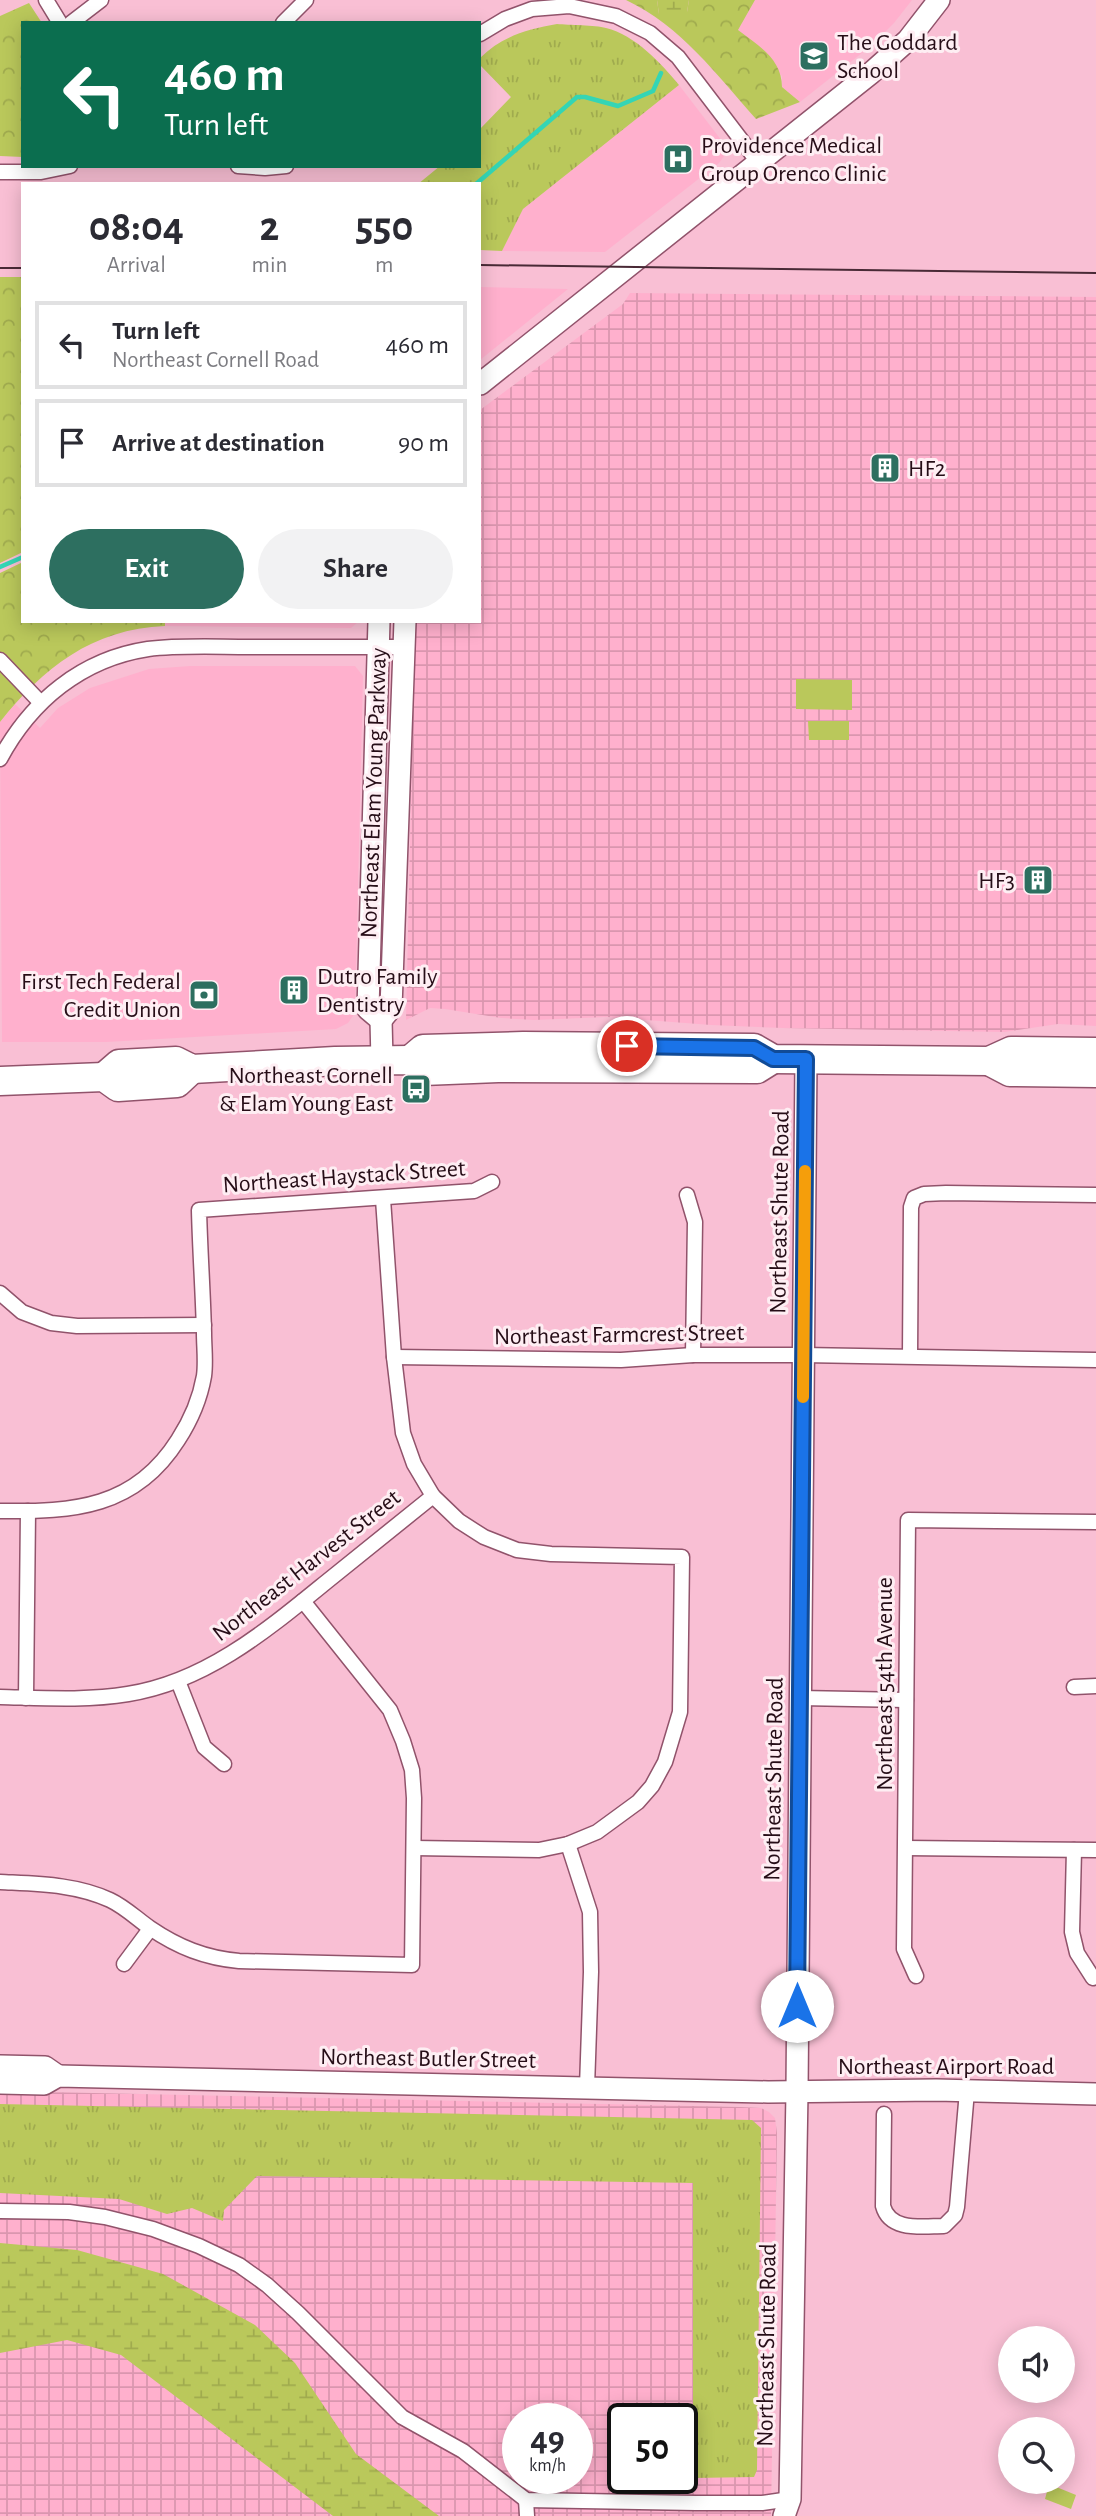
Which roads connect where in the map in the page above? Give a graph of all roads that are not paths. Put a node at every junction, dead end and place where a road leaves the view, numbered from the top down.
1 (47, 0) edge
2 (101, 0) edge
3 (306, 0) edge
4 (939, 0) edge
5 (569, 3) edge
6 (59, 21) edge
7 (74, 21) edge
8 (285, 21) edge
9 (481, 33) edge
10 (758, 162) junction
11 (61, 168) edge
12 (0, 172) edge
13 (481, 383) edge
14 (379, 623) edge
15 (405, 623) edge
16 (379, 647) junction
17 (404, 647) junction
18 (0, 660) edge
19 (40, 702) junction
20 (0, 759) edge
21 (381, 1020) junction
22 (1096, 1052) edge
23 (806, 1059) junction
24 (382, 1061) junction
25 (989, 1061) junction
26 (1096, 1073) edge
27 (0, 1081) edge
28 (492, 1182) dead end
29 (687, 1195) dead end
30 (1096, 1195) edge
31 (383, 1199) junction
32 (0, 1293) edge
33 (204, 1325) junction
34 (693, 1355) junction
35 (803, 1355) junction
36 (910, 1356) junction
37 (394, 1357) junction
38 (1096, 1360) edge
39 (433, 1496) junction
40 (0, 1511) edge
41 (27, 1511) junction
42 (1096, 1522) edge
43 (303, 1601) junction
44 (178, 1681) junction
45 (1096, 1686) edge
46 (1074, 1687) dead end
47 (0, 1697) edge
48 (26, 1698) junction
49 (800, 1698) junction
50 (906, 1700) junction
51 (224, 1764) dead end
52 (568, 1844) junction
53 (414, 1848) junction
54 (906, 1848) junction
55 (1074, 1850) junction
56 (1096, 1850) edge
57 (0, 1882) edge
58 (150, 1929) junction
59 (124, 1964) dead end
60 (916, 1976) dead end
61 (1093, 1978) dead end
62 (0, 2066) edge
63 (58, 2076) junction
64 (0, 2083) edge
65 (587, 2087) junction
66 (967, 2091) junction
67 (797, 2092) junction
68 (1096, 2094) edge
69 (884, 2114) dead end
70 (0, 2211) edge
71 (526, 2500) junction
72 (790, 2510) edge
73 (527, 2516) edge

1 - 6 street
2 - 7 street
3 - 8 street
4 - 10 street
5 - 9 street
5 - 10 street
10 - 13 street
11 - 12 street
14 - 16 street, Northeast Elam Young Parkway
15 - 17 street, Northeast Elam Young Parkway
16 - 17 street
16 - 19 street
16 - 21 street, Northeast Elam Young Parkway
17 - 21 street, Northeast Elam Young Parkway
18 - 19 street
19 - 20 street
21 - 24 street
22 - 25 highway
23 - 24 highway
23 - 25 highway
23 - 35 street, Northeast Shute Road
24 - 27 highway
25 - 26 highway
28 - 31 street, Northeast Haystack Street
29 - 34 street
30 - 36 street
31 - 33 street, Northeast Haystack Street
31 - 37 street
32 - 33 street
33 - 41 street
34 - 35 street, Northeast Farmcrest Street
34 - 37 street, Northeast Farmcrest Street
35 - 36 street, Northeast Farmcrest Street
35 - 49 street, Northeast Shute Road
36 - 38 street, Northeast Farmcrest Street
37 - 39 street
39 - 43 street, Northeast Harvest Street
39 - 52 street
40 - 41 street
41 - 48 street
42 - 50 street, Northeast 54th Avenue
43 - 44 street, Northeast Harvest Street
43 - 53 street
44 - 48 street, Northeast Harvest Street
44 - 51 street
45 - 46 street
47 - 48 street, Northeast Harvest Street
49 - 50 street
49 - 67 street, Northeast Shute Road
50 - 54 street, Northeast 54th Avenue
52 - 53 street
52 - 65 street
53 - 58 street
54 - 55 street
54 - 60 street, Northeast 54th Avenue
55 - 56 street
55 - 61 street
57 - 58 street
58 - 59 street
62 - 63 street, Northeast Butler Street
63 - 64 street, Northeast Butler Street
63 - 65 street, Northeast Butler Street
65 - 67 street, Northeast Butler Street
66 - 67 street, Northeast Airport Road
66 - 68 street, Northeast Airport Road
66 - 69 street
67 - 72 street, Northeast Shute Road
70 - 71 street
71 - 72 street
71 - 73 street

